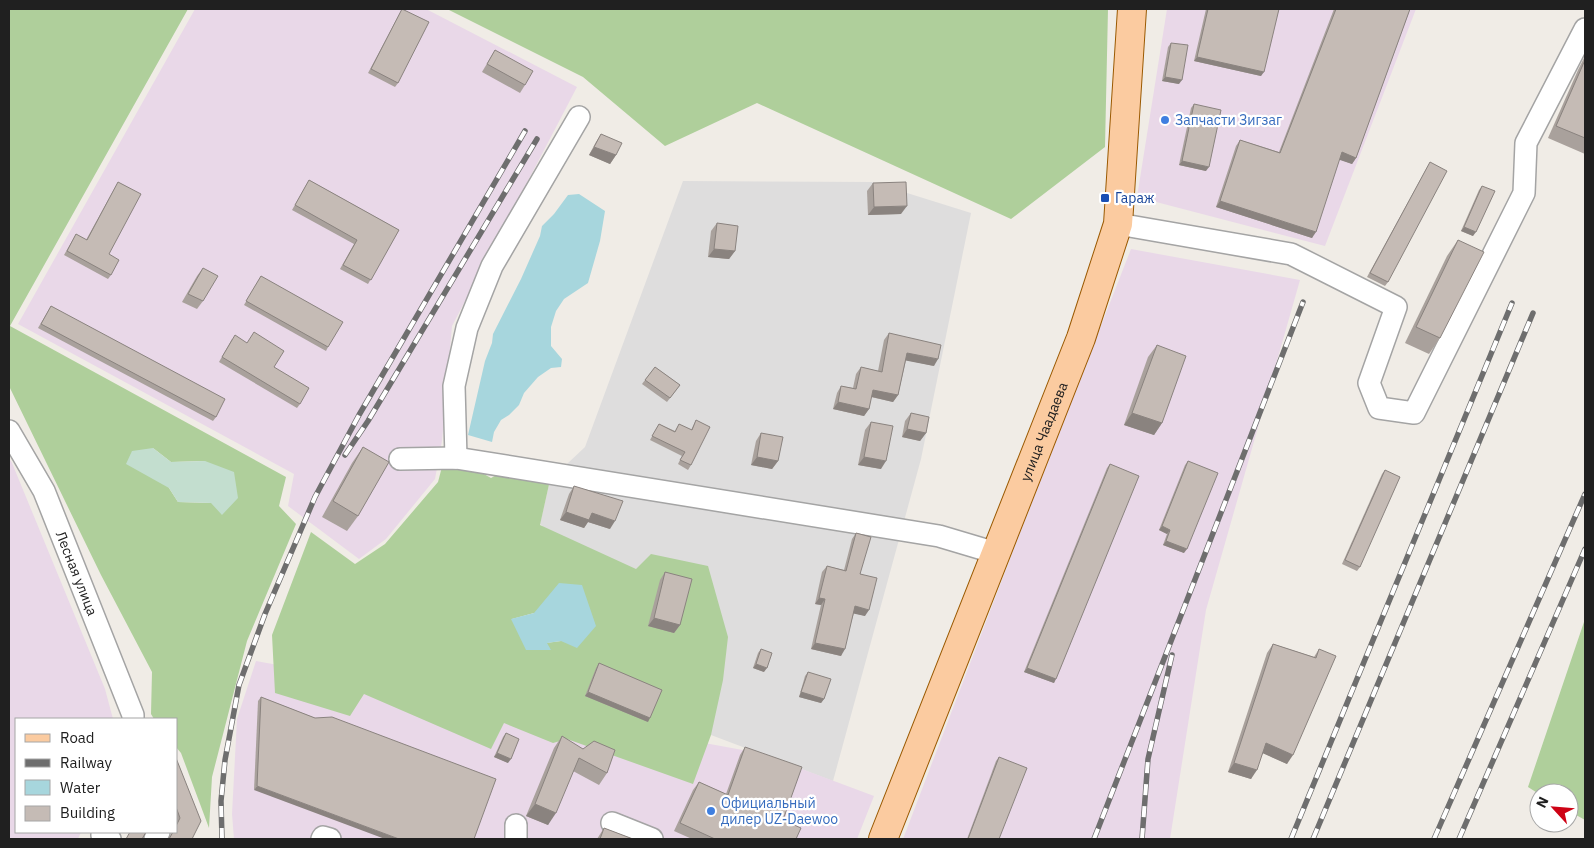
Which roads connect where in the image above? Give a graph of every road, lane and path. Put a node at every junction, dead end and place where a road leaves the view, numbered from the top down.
1 (1132, 9) edge
2 (1585, 29) edge
3 (579, 117) dead end
4 (1118, 224) junction
5 (9, 431) edge
6 (456, 458) junction
7 (400, 459) dead end
8 (996, 553) junction
9 (133, 718) edge
10 (612, 823) dead end
11 (322, 839) edge
12 (330, 839) edge
13 (652, 839) edge
14 (883, 839) edge

1 - 4 main road, улица Чаадаева
2 - 4 street
3 - 6 street
4 - 8 main road, улица Чаадаева
5 - 9 street, Лесная улица
6 - 7 street
6 - 8 street
8 - 14 main road, улица Чаадаева
10 - 13 street
11 - 12 street

